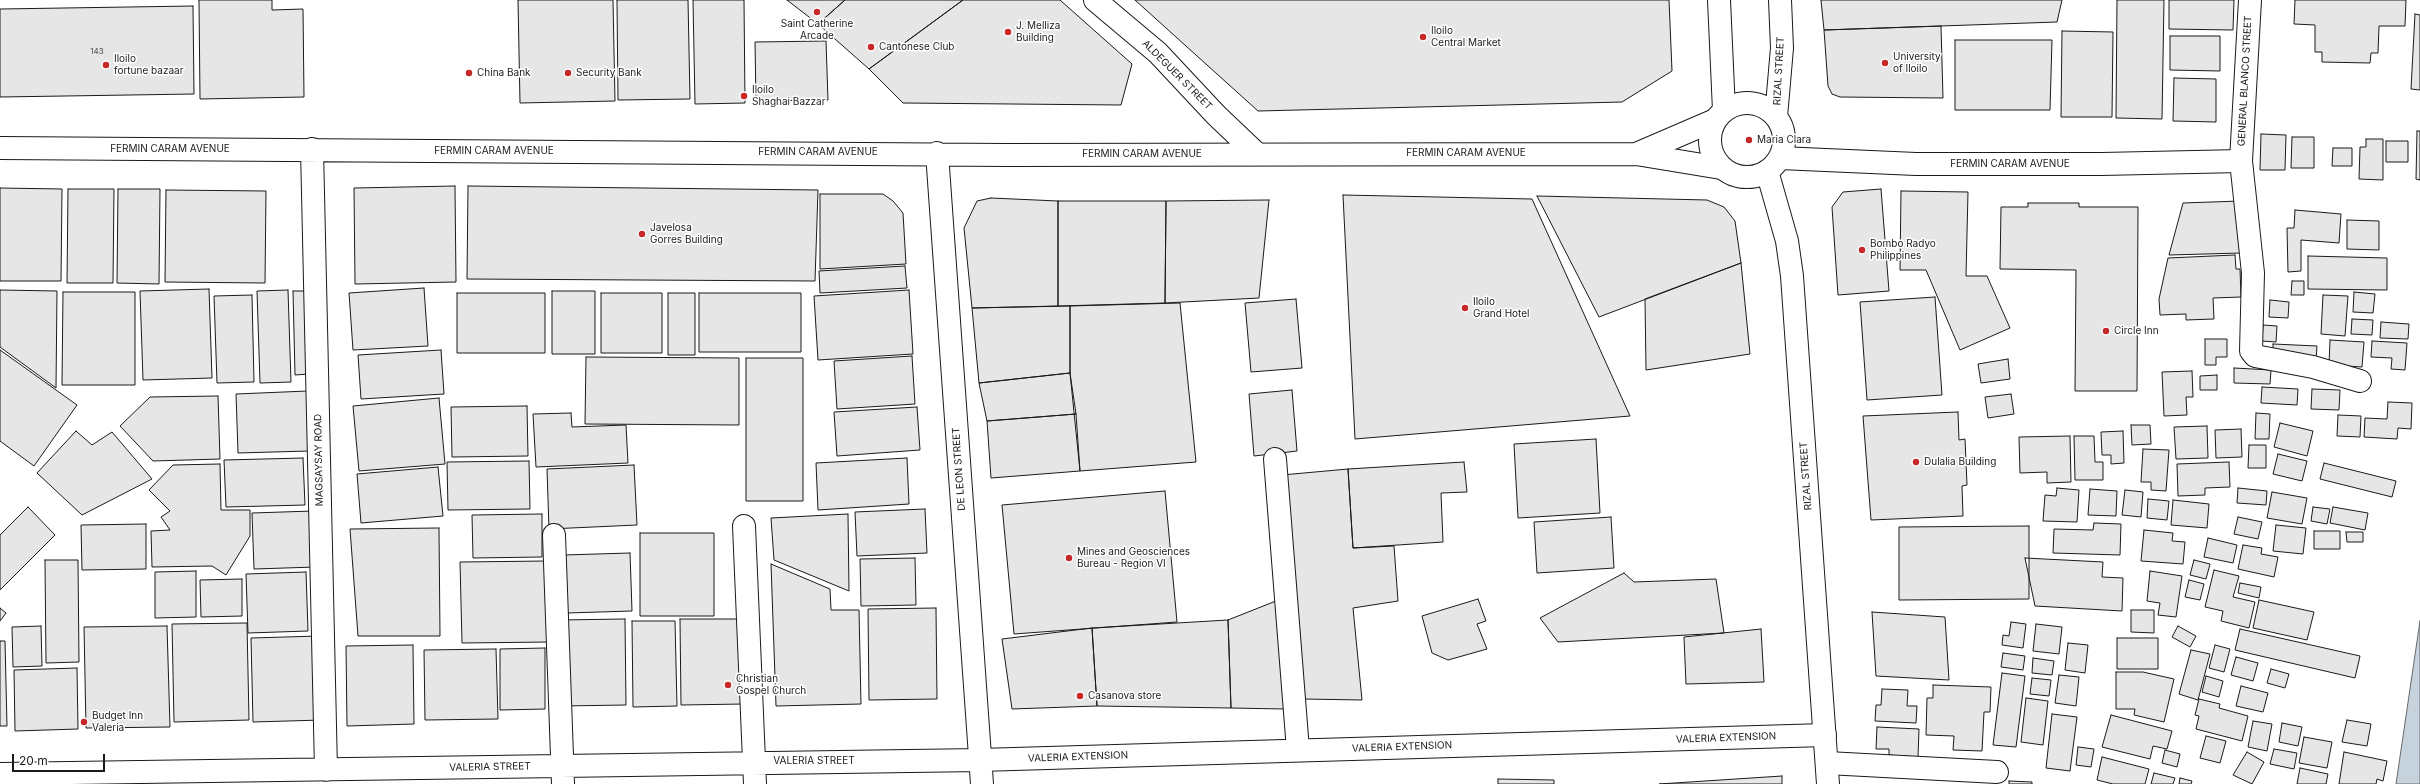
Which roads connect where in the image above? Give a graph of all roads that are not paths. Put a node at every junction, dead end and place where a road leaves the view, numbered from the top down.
1 (1095, 0) edge
2 (1719, 0) edge
3 (1780, 0) edge
4 (2250, 0) edge
5 (1719, 115) junction
6 (1776, 118) junction
7 (0, 148) edge
8 (312, 150) junction
9 (936, 153) junction
10 (1257, 154) junction
11 (1636, 154) junction
12 (2241, 161) junction
13 (1773, 164) junction
14 (1721, 168) junction
15 (2360, 381) dead end
16 (1275, 459) dead end
17 (744, 526) dead end
18 (554, 535) dead end
19 (1825, 735) junction
20 (1298, 750) junction
21 (980, 760) junction
22 (754, 762) junction
23 (326, 770) junction
24 (1998, 772) dead end
25 (0, 774) edge
26 (1828, 774) edge
27 (562, 775) edge
28 (755, 784) edge
29 (982, 784) edge

1 - 10 street, ALDEGUER STREET
2 - 5 street
3 - 6 street, RIZAL STREET
4 - 12 street, GENERAL BLANCO STREET
5 - 6 street
5 - 11 street, FERMIN CARAM AVENUE
5 - 14 street
6 - 13 street
7 - 8 street, FERMIN CARAM AVENUE
8 - 9 street, FERMIN CARAM AVENUE
8 - 23 street, MAGSAYSAY ROAD
9 - 10 street, FERMIN CARAM AVENUE
9 - 21 street, DE LEON STREET
10 - 11 street, FERMIN CARAM AVENUE
11 - 14 street, FERMIN CARAM AVENUE
12 - 13 street, FERMIN CARAM AVENUE
12 - 15 street, GENERAL BLANCO STREET
13 - 14 street
13 - 19 street, RIZAL STREET
16 - 20 street
17 - 22 street
18 - 27 street
19 - 20 street, VALERIA EXTENSION
19 - 26 street, RIZAL STREET
20 - 21 street, VALERIA EXTENSION
21 - 22 street, VALERIA STREET
21 - 29 street, DE LEON STREET
22 - 27 street, VALERIA STREET
22 - 28 street
23 - 25 street, VALERIA STREET
23 - 27 street, VALERIA STREET
24 - 26 street

